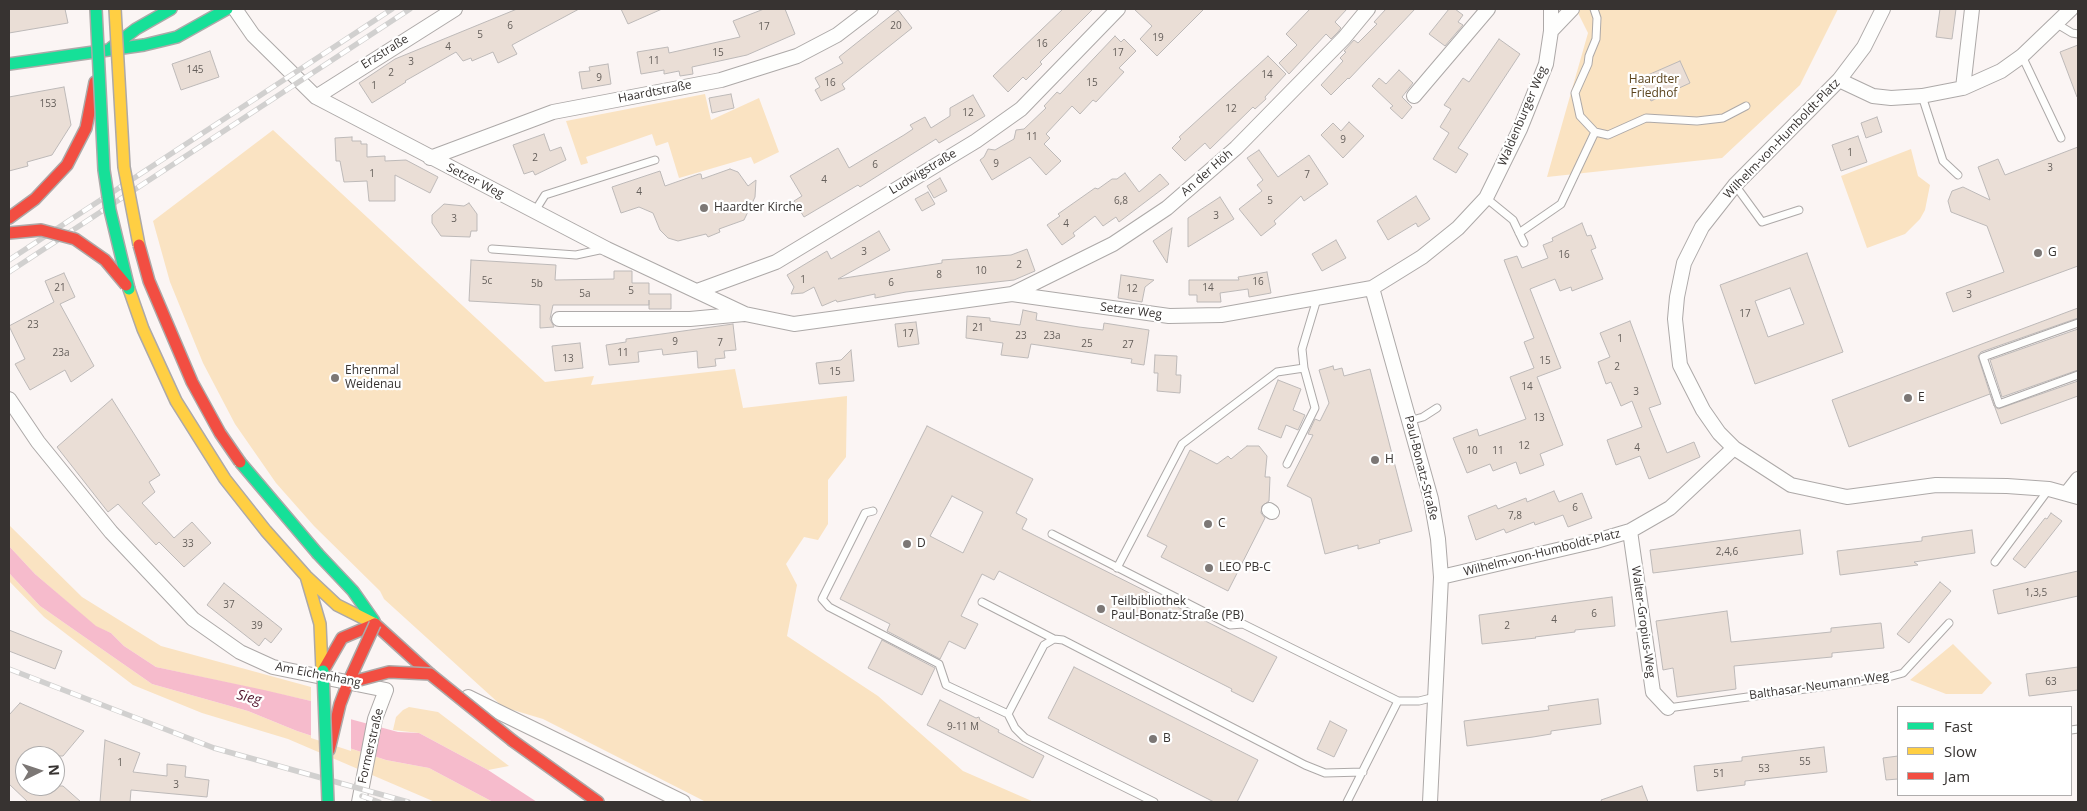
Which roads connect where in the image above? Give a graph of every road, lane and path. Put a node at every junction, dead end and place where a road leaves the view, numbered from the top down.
1 (94, 9) edge
2 (110, 9) edge
3 (114, 9) edge
4 (170, 9) edge
5 (227, 9) edge
6 (234, 9) edge
7 (454, 9) edge
8 (871, 9) edge
9 (1118, 9) edge
10 (1368, 9) edge
11 (1488, 9) edge
12 (1551, 9) edge
13 (1572, 9) edge
14 (1594, 9) edge
15 (1883, 9) edge
16 (1972, 9) edge
17 (2071, 9) edge
18 (2057, 24) junction
19 (1551, 31) junction
20 (104, 33) dead end
21 (2078, 34) edge
22 (110, 44) junction
23 (2022, 56) junction
24 (9, 64) edge
25 (98, 64) junction
26 (1839, 80) junction
27 (1963, 88) junction
28 (1414, 96) dead end
29 (1922, 96) junction
30 (316, 97) junction
31 (1746, 106) dead end
32 (1595, 132) junction
33 (2061, 138) dead end
34 (430, 158) junction
35 (655, 160) dead end
36 (1958, 175) dead end
37 (1735, 185) junction
38 (1486, 198) junction
39 (1799, 210) dead end
40 (535, 212) junction
41 (9, 218) edge
42 (9, 233) edge
43 (1519, 233) junction
44 (1524, 243) dead end
45 (607, 249) junction
46 (492, 250) dead end
47 (1372, 288) junction
48 (130, 289) junction
49 (697, 291) junction
50 (1012, 294) junction
51 (1317, 299) junction
52 (745, 314) junction
53 (559, 320) dead end
54 (2078, 323) edge
55 (1304, 368) junction
56 (2078, 375) edge
57 (9, 399) edge
58 (1437, 408) dead end
59 (1409, 421) junction
60 (1734, 448) junction
61 (1287, 464) dead end
62 (2078, 478) edge
63 (2049, 489) junction
64 (2075, 497) edge
65 (873, 511) dead end
66 (1630, 531) junction
67 (1052, 534) dead end
68 (1995, 562) dead end
69 (1117, 568) junction
70 (306, 576) junction
71 (1441, 577) junction
72 (982, 602) dead end
73 (1949, 623) dead end
74 (376, 624) junction
75 (1054, 639) junction
76 (322, 671) junction
77 (430, 674) junction
78 (348, 683) junction
79 (386, 690) junction
80 (1434, 697) junction
81 (1398, 701) junction
82 (1668, 708) joint
83 (1008, 714) junction
84 (327, 758) junction
85 (1363, 772) junction
86 (328, 802) edge
87 (359, 802) edge
88 (598, 802) edge
89 (683, 802) edge
90 (1154, 802) edge
91 (1347, 802) edge
92 (1430, 802) edge

1 - 20 lane
1 - 25 main road, bridge
2 - 22 lane
3 - 74 main road, bridge
4 - 22 main road
5 - 22 main road
6 - 30 street, Setzer Weg
7 - 30 street, Erzstraße
8 - 34 street, Haardtstraße
9 - 49 street, Ludwigstraße
10 - 50 street, An der Höh
11 - 28 street
12 - 19 street, Waldenburger Weg
13 - 19 street
14 - 32 lane
15 - 26 street, Wilhelm-von-Humboldt-Platz
16 - 27 street
17 - 18 street
18 - 21 lane
18 - 23 street
19 - 38 street, Waldenburger Weg
22 - 24 main road
23 - 27 street
23 - 33 lane
25 - 41 main road, bridge
25 - 48 main road, bridge
26 - 29 street
26 - 37 street, Wilhelm-von-Humboldt-Platz
27 - 29 street
29 - 36 lane
30 - 34 street, Setzer Weg
31 - 32 lane
32 - 43 lane
34 - 40 street, Setzer Weg
35 - 40 lane
37 - 39 lane
37 - 60 street, Wilhelm-von-Humboldt-Platz
38 - 43 lane
38 - 47 street, Setzer Weg
40 - 45 street, Setzer Weg
42 - 48 main road, bridge
43 - 44 lane
45 - 46 lane
45 - 49 street, Setzer Weg
47 - 51 street, Setzer Weg
47 - 59 street, Paul-Bonatz-Straße
48 - 70 main road
49 - 52 street, Setzer Weg
50 - 51 street, Setzer Weg
50 - 52 street, Setzer Weg
51 - 55 lane
52 - 53 street, Setzer Weg
54 - 56 lane
55 - 61 lane
55 - 69 lane
57 - 79 street, Am Eichenhang
58 - 59 lane
59 - 71 street, Paul-Bonatz-Straße
60 - 63 street, Wilhelm-von-Humboldt-Platz
60 - 66 street, Wilhelm-von-Humboldt-Platz
62 - 64 street
63 - 64 street, Wilhelm-von-Humboldt-Platz
63 - 68 lane
65 - 83 lane
66 - 71 street, Wilhelm-von-Humboldt-Platz
66 - 82 street, Walter-Gropius-Weg
67 - 69 lane
69 - 81 lane
70 - 74 main road
70 - 76 main road
71 - 80 street, Paul-Bonatz-Straße
72 - 75 lane
73 - 82 lane, Balthasar-Neumann-Weg
74 - 76 main road
74 - 77 main road
74 - 78 main road, bridge
75 - 83 lane
75 - 85 lane
76 - 84 main road, bridge
77 - 78 main road, bridge
77 - 88 main road, bridge
78 - 84 main road, bridge
79 - 87 street, Formerstraße
79 - 89 street
80 - 81 lane
80 - 92 street, Paul-Bonatz-Straße
81 - 85 lane
83 - 90 lane
84 - 86 main road, bridge
85 - 91 lane

